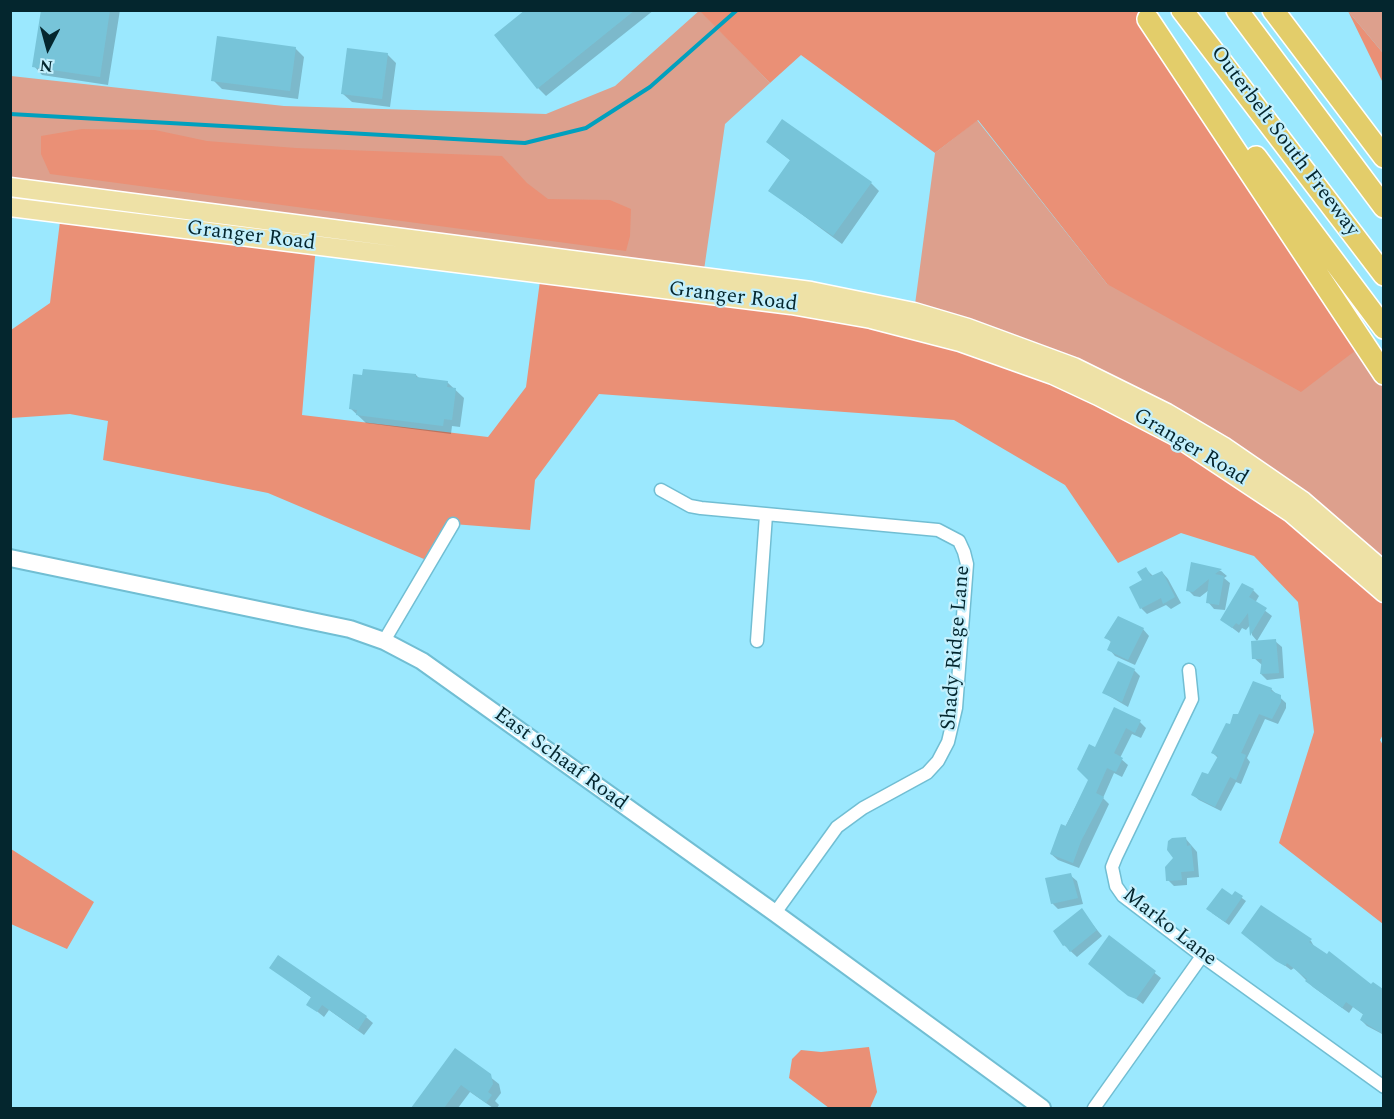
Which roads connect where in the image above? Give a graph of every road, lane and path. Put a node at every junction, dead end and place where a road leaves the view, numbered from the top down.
1 (1182, 10) edge
2 (1238, 10) edge
3 (1273, 10) edge
4 (1144, 15) edge
5 (1383, 157) edge
6 (10, 187) edge
7 (10, 207) edge
8 (1383, 207) edge
9 (1383, 274) edge
10 (702, 285) junction
11 (1383, 328) edge
12 (1383, 374) edge
13 (661, 490) dead end
14 (766, 515) junction
15 (453, 524) dead end
16 (10, 558) edge
17 (1383, 571) edge
18 (1383, 593) edge
19 (384, 641) junction
20 (757, 641) dead end
21 (1189, 670) dead end
22 (775, 913) junction
23 (1202, 956) junction
24 (1383, 1087) edge
25 (1042, 1108) edge
26 (1094, 1108) edge

1 - 9 highway, Outerbelt South Freeway
2 - 8 highway, Outerbelt South Freeway
3 - 5 highway
4 - 11 highway
4 - 12 highway
6 - 10 main road, Granger Road
7 - 10 main road, Granger Road
10 - 17 main road, Granger Road
10 - 18 main road, Granger Road
13 - 14 street, Shady Ridge Lane
14 - 20 street
14 - 22 street, Shady Ridge Lane
15 - 19 street
16 - 19 street, East Schaaf Road
19 - 22 street, East Schaaf Road
21 - 23 street, Marko Lane
22 - 25 street, East Schaaf Road
23 - 24 street, Marko Lane
23 - 26 street

